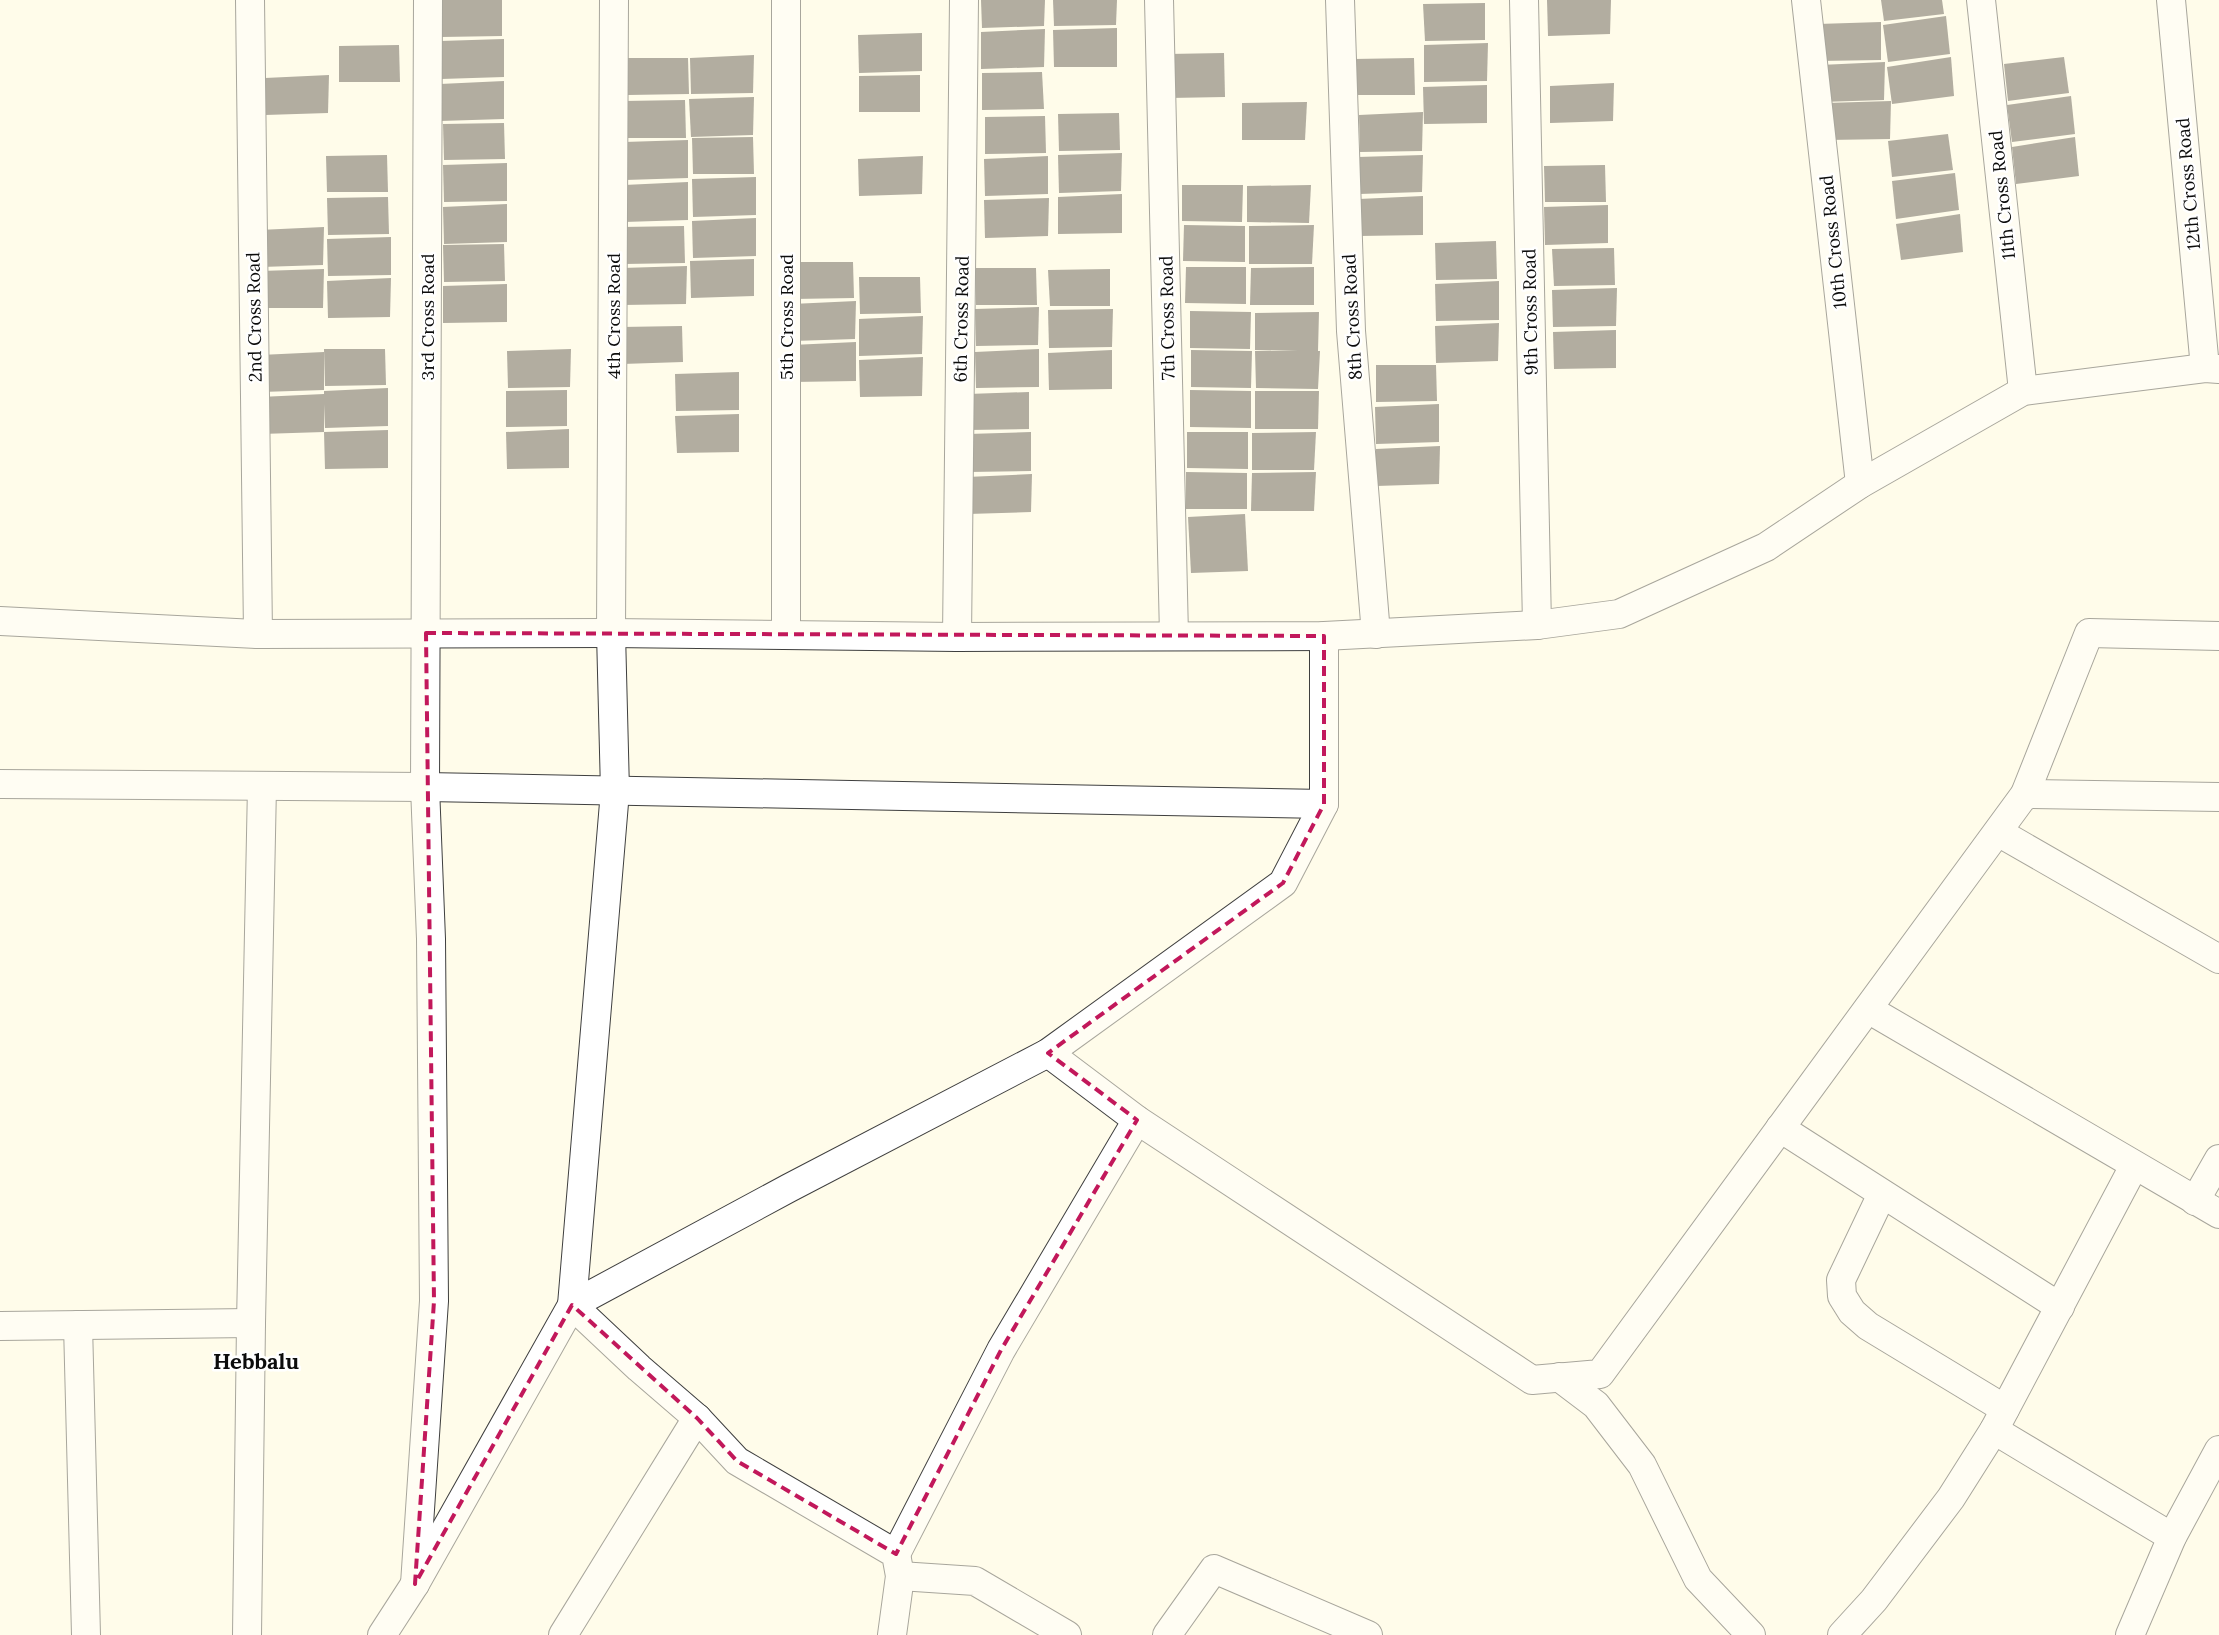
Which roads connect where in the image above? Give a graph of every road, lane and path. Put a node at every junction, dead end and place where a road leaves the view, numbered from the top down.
1 (250, 0) edge
2 (428, 0) edge
3 (614, 0) edge
4 (786, 0) edge
5 (964, 0) edge
6 (1159, 0) edge
7 (1340, 0) edge
8 (1524, 0) edge
9 (1806, 0) edge
10 (1981, 0) edge
11 (2171, 0) edge
12 (2212, 368) edge
13 (2023, 391) junction
14 (1860, 484) junction
15 (0, 621) edge
16 (1537, 625) junction
17 (426, 633) junction
18 (611, 633) junction
19 (258, 634) junction
20 (786, 634) junction
21 (1376, 634) junction
22 (1174, 635) junction
23 (1324, 636) junction
24 (2219, 636) edge
25 (957, 637) junction
26 (0, 784) edge
27 (262, 786) junction
28 (425, 788) junction
29 (615, 791) junction
30 (2025, 794) junction
31 (2219, 796) edge
32 (1324, 804) junction
33 (1998, 832) junction
34 (2219, 959) edge
35 (1868, 1009) junction
36 (1048, 1053) junction
37 (1137, 1120) junction
38 (1780, 1128) junction
39 (2219, 1160) edge
40 (2134, 1166) junction
41 (1882, 1194) junction
42 (2195, 1202) junction
43 (2219, 1214) edge
44 (572, 1305) junction
45 (2060, 1307) junction
46 (251, 1323) junction
47 (78, 1325) junction
48 (0, 1326) edge
49 (1600, 1374) junction
50 (1559, 1378) junction
51 (1596, 1405) junction
52 (697, 1418) junction
53 (2000, 1419) junction
54 (2218, 1457) edge
55 (2172, 1537) junction
56 (898, 1565) junction
57 (414, 1584) junction
58 (86, 1635) edge
59 (247, 1635) edge
60 (382, 1635) edge
61 (563, 1635) edge
62 (892, 1635) edge
63 (1067, 1635) edge
64 (1167, 1635) edge
65 (1368, 1635) edge
66 (1751, 1635) edge
67 (1842, 1635) edge
68 (2130, 1635) edge

1 - 19 street, 2nd Cross Road
2 - 17 street, 3rd Cross Road
3 - 18 street, 4th Cross Road
4 - 20 street, 5th Cross Road
5 - 25 street, 6th Cross Road
6 - 22 street, 7th Cross Road
7 - 21 street, 8th Cross Road
8 - 16 street, 9th Cross Road
9 - 14 street, 10th Cross Road
10 - 13 street, 11th Cross Road
11 - 12 street, 12th Cross Road
12 - 13 street
13 - 14 street
14 - 16 street
15 - 19 street
16 - 21 street
17 - 18 street
17 - 19 street
17 - 28 street, 3rd Cross Road
18 - 20 street
18 - 29 street, 4th Cross Road
20 - 25 street
21 - 23 street
22 - 23 street
22 - 25 street
23 - 32 street
24 - 30 street
26 - 27 street
27 - 28 street
27 - 46 street
28 - 29 street
28 - 57 street, 3rd Cross Road
29 - 32 street
29 - 44 street, 4th Cross Road
30 - 31 street
30 - 33 street
32 - 36 street
33 - 34 street
33 - 35 street
35 - 38 street
35 - 40 street
36 - 37 street
36 - 44 street
37 - 50 street
37 - 56 street
38 - 41 street
38 - 49 street
39 - 42 street
40 - 42 street
40 - 45 street
41 - 45 street
41 - 53 street
42 - 43 street
44 - 52 street
44 - 57 street
45 - 53 street
46 - 47 street
46 - 59 street
47 - 48 street
47 - 58 street
49 - 50 street
49 - 51 street
50 - 51 street
51 - 66 street
52 - 56 street
52 - 61 street
53 - 55 street
53 - 67 street
54 - 55 street
55 - 68 street
56 - 62 street
56 - 63 street
57 - 60 street
64 - 65 street

